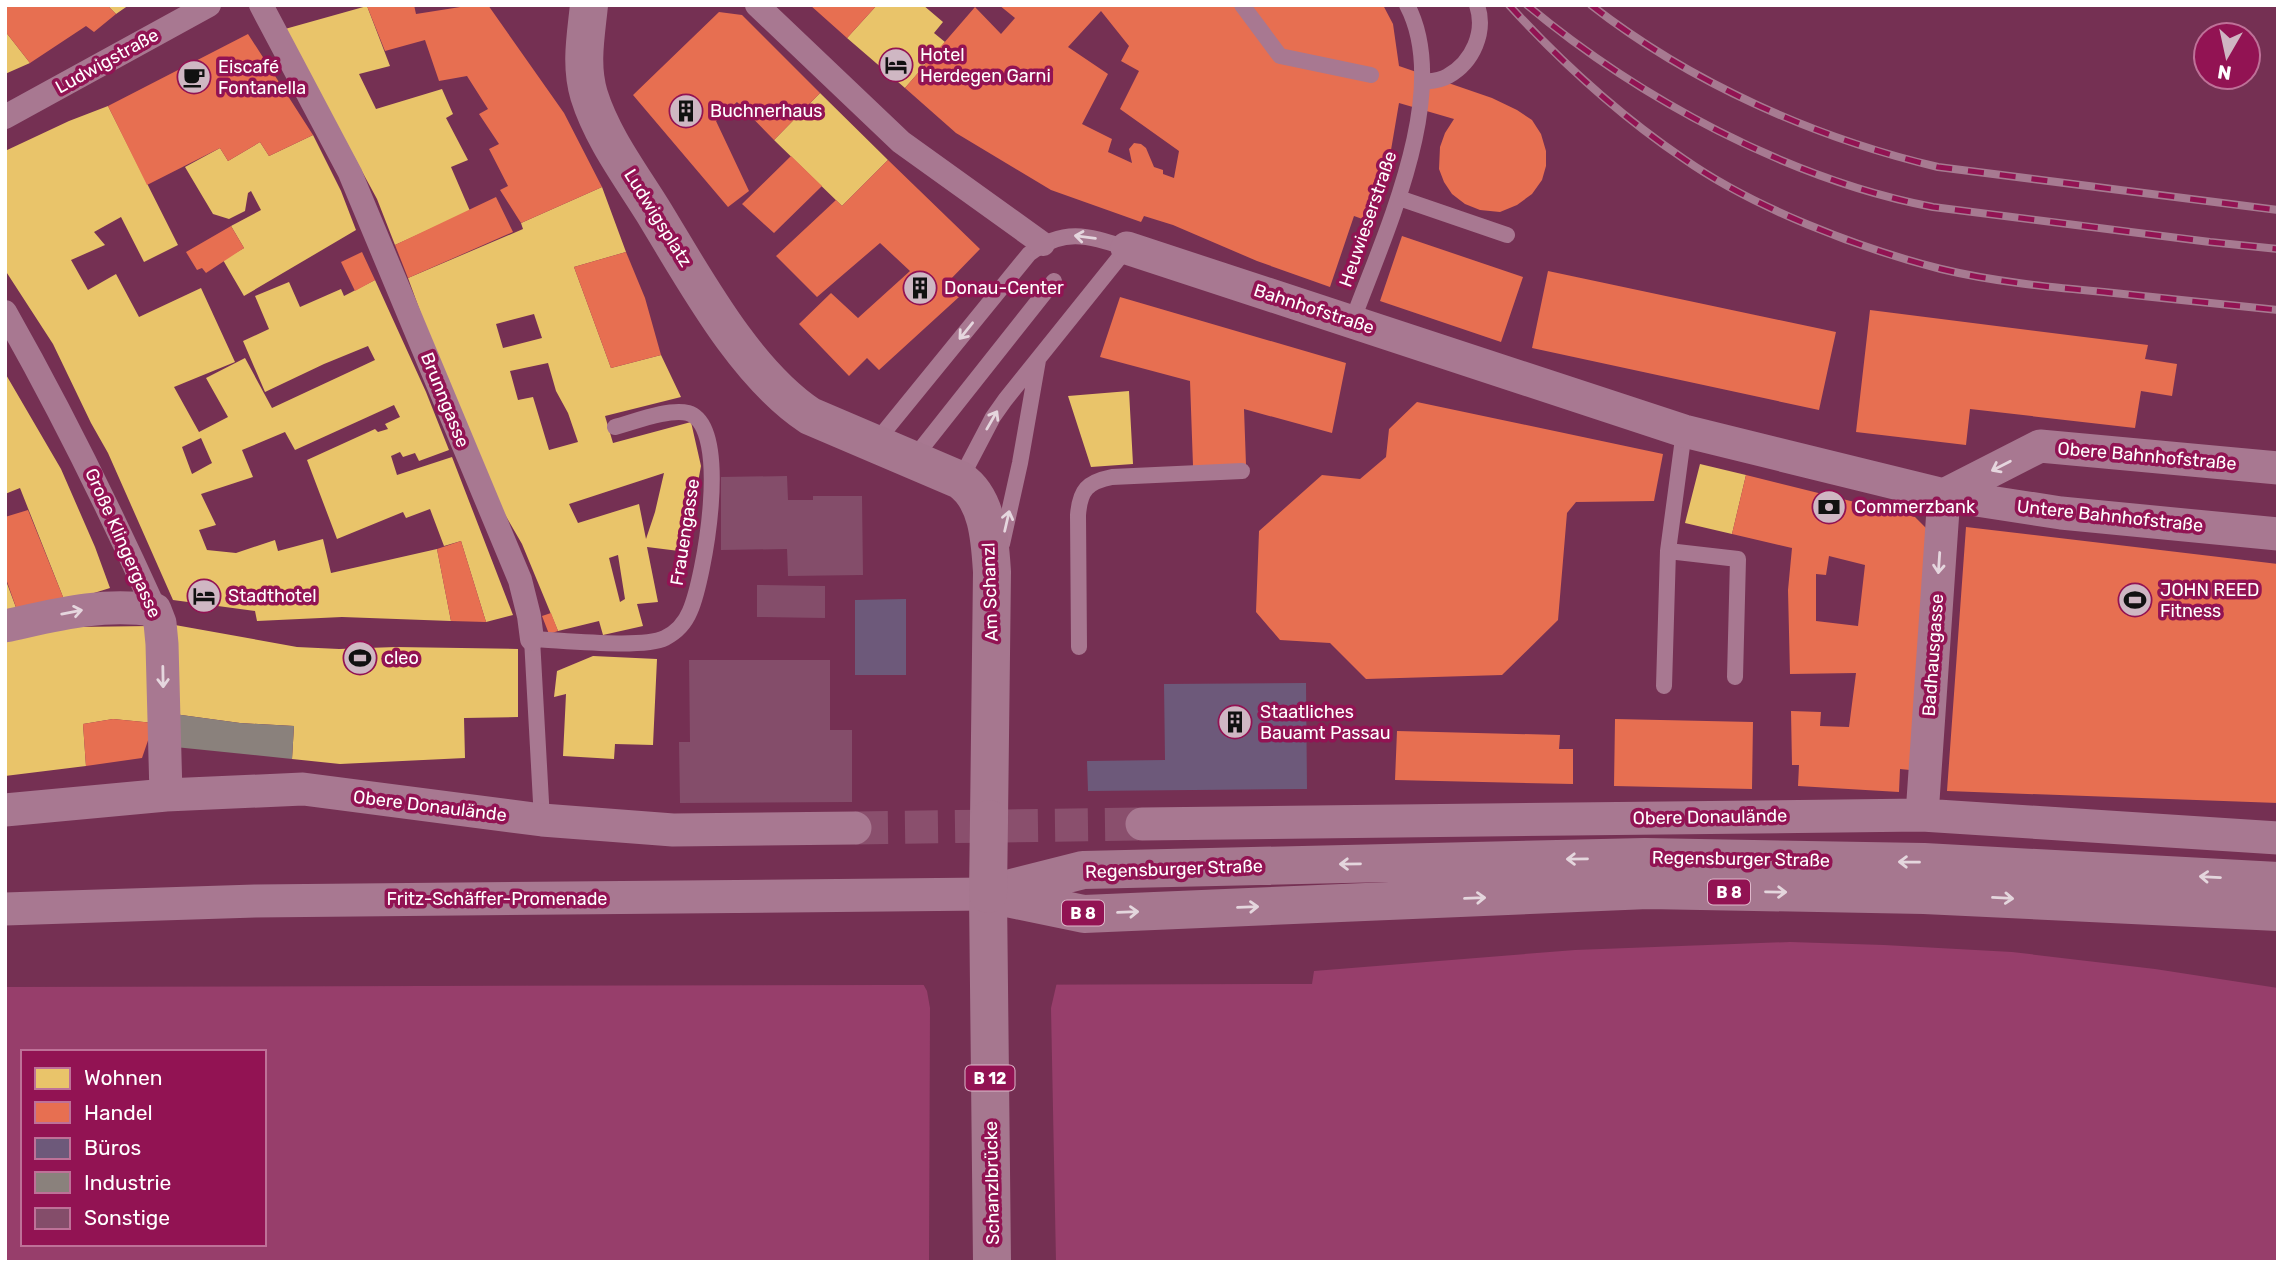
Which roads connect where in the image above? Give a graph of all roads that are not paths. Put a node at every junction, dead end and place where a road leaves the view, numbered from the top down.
1 (209, 5) edge
2 (261, 5) edge
3 (589, 5) edge
4 (757, 5) edge
5 (1242, 5) edge
6 (1407, 5) edge
7 (1476, 5) edge
8 (1371, 75) dead end
9 (1422, 82) junction
10 (5, 117) edge
11 (1399, 198) junction
12 (1507, 235) dead end
13 (1043, 244) junction
14 (1127, 248) junction
15 (1055, 281) dead end
16 (5, 312) edge
17 (1352, 322) junction
18 (1039, 357) junction
19 (615, 427) dead end
20 (1684, 431) junction
21 (875, 443) junction
22 (913, 459) junction
23 (2278, 468) edge
24 (1242, 471) dead end
25 (960, 480) junction
26 (1944, 495) junction
27 (2278, 534) edge
28 (1668, 551) junction
29 (992, 593) junction
30 (155, 610) junction
31 (5, 626) edge
32 (532, 639) junction
33 (1079, 647) dead end
34 (1735, 677) dead end
35 (1664, 686) dead end
36 (166, 795) junction
37 (5, 810) edge
38 (1922, 815) junction
39 (541, 820) junction
40 (1142, 824) tunnel mouth
41 (855, 828) tunnel mouth
42 (2278, 838) edge
43 (2278, 881) edge
44 (988, 894) junction
45 (5, 909) edge
46 (2278, 912) edge
47 (992, 1262) edge

1 - 10 street, Ludwigstraße
2 - 32 street, Brunngasse
3 - 21 main road, Ludwigsplatz
4 - 13 street
5 - 8 lane
6 - 9 lane, Heuwieserstraße
7 - 9 lane
9 - 11 lane, Heuwieserstraße
11 - 12 lane
11 - 17 lane, Heuwieserstraße
14 -> 13 lane, Bahnhofstraße
13 -> 21 lane
14 - 17 street, Bahnhofstraße
14 - 18 lane
15 - 22 lane
16 - 30 street, Große Klingergasse
17 - 20 street, Bahnhofstraße
25 -> 18 lane
29 -> 18 lane
19 - 32 lane, Frauengasse
20 - 26 street, Bahnhofstraße
20 - 28 lane
21 - 22 main road
22 - 25 main road
23 -> 26 street, Obere Bahnhofstraße
24 - 33 lane
25 - 29 main road, Am Schanzl
26 - 27 street, Untere Bahnhofstraße
26 -> 38 street, Badhausgasse
28 - 34 lane
28 - 35 lane
29 - 44 main road, Am Schanzl, bridge
31 -> 30 street
30 -> 36 street, Große Klingergasse
32 - 39 lane, Brunngasse
36 - 37 street, Obere Donaulände
36 - 39 street, Obere Donaulände
38 - 40 street, Obere Donaulände
38 - 42 street, Obere Donaulände
39 - 41 street, Obere Donaulände
43 -> 44 main road, Regensburger Straße / B 8
44 - 45 street, Fritz-Schäffer-Promenade
44 -> 46 main road, Regensburger Straße / B 8
44 - 47 main road, Schanzlbrücke / B 12

